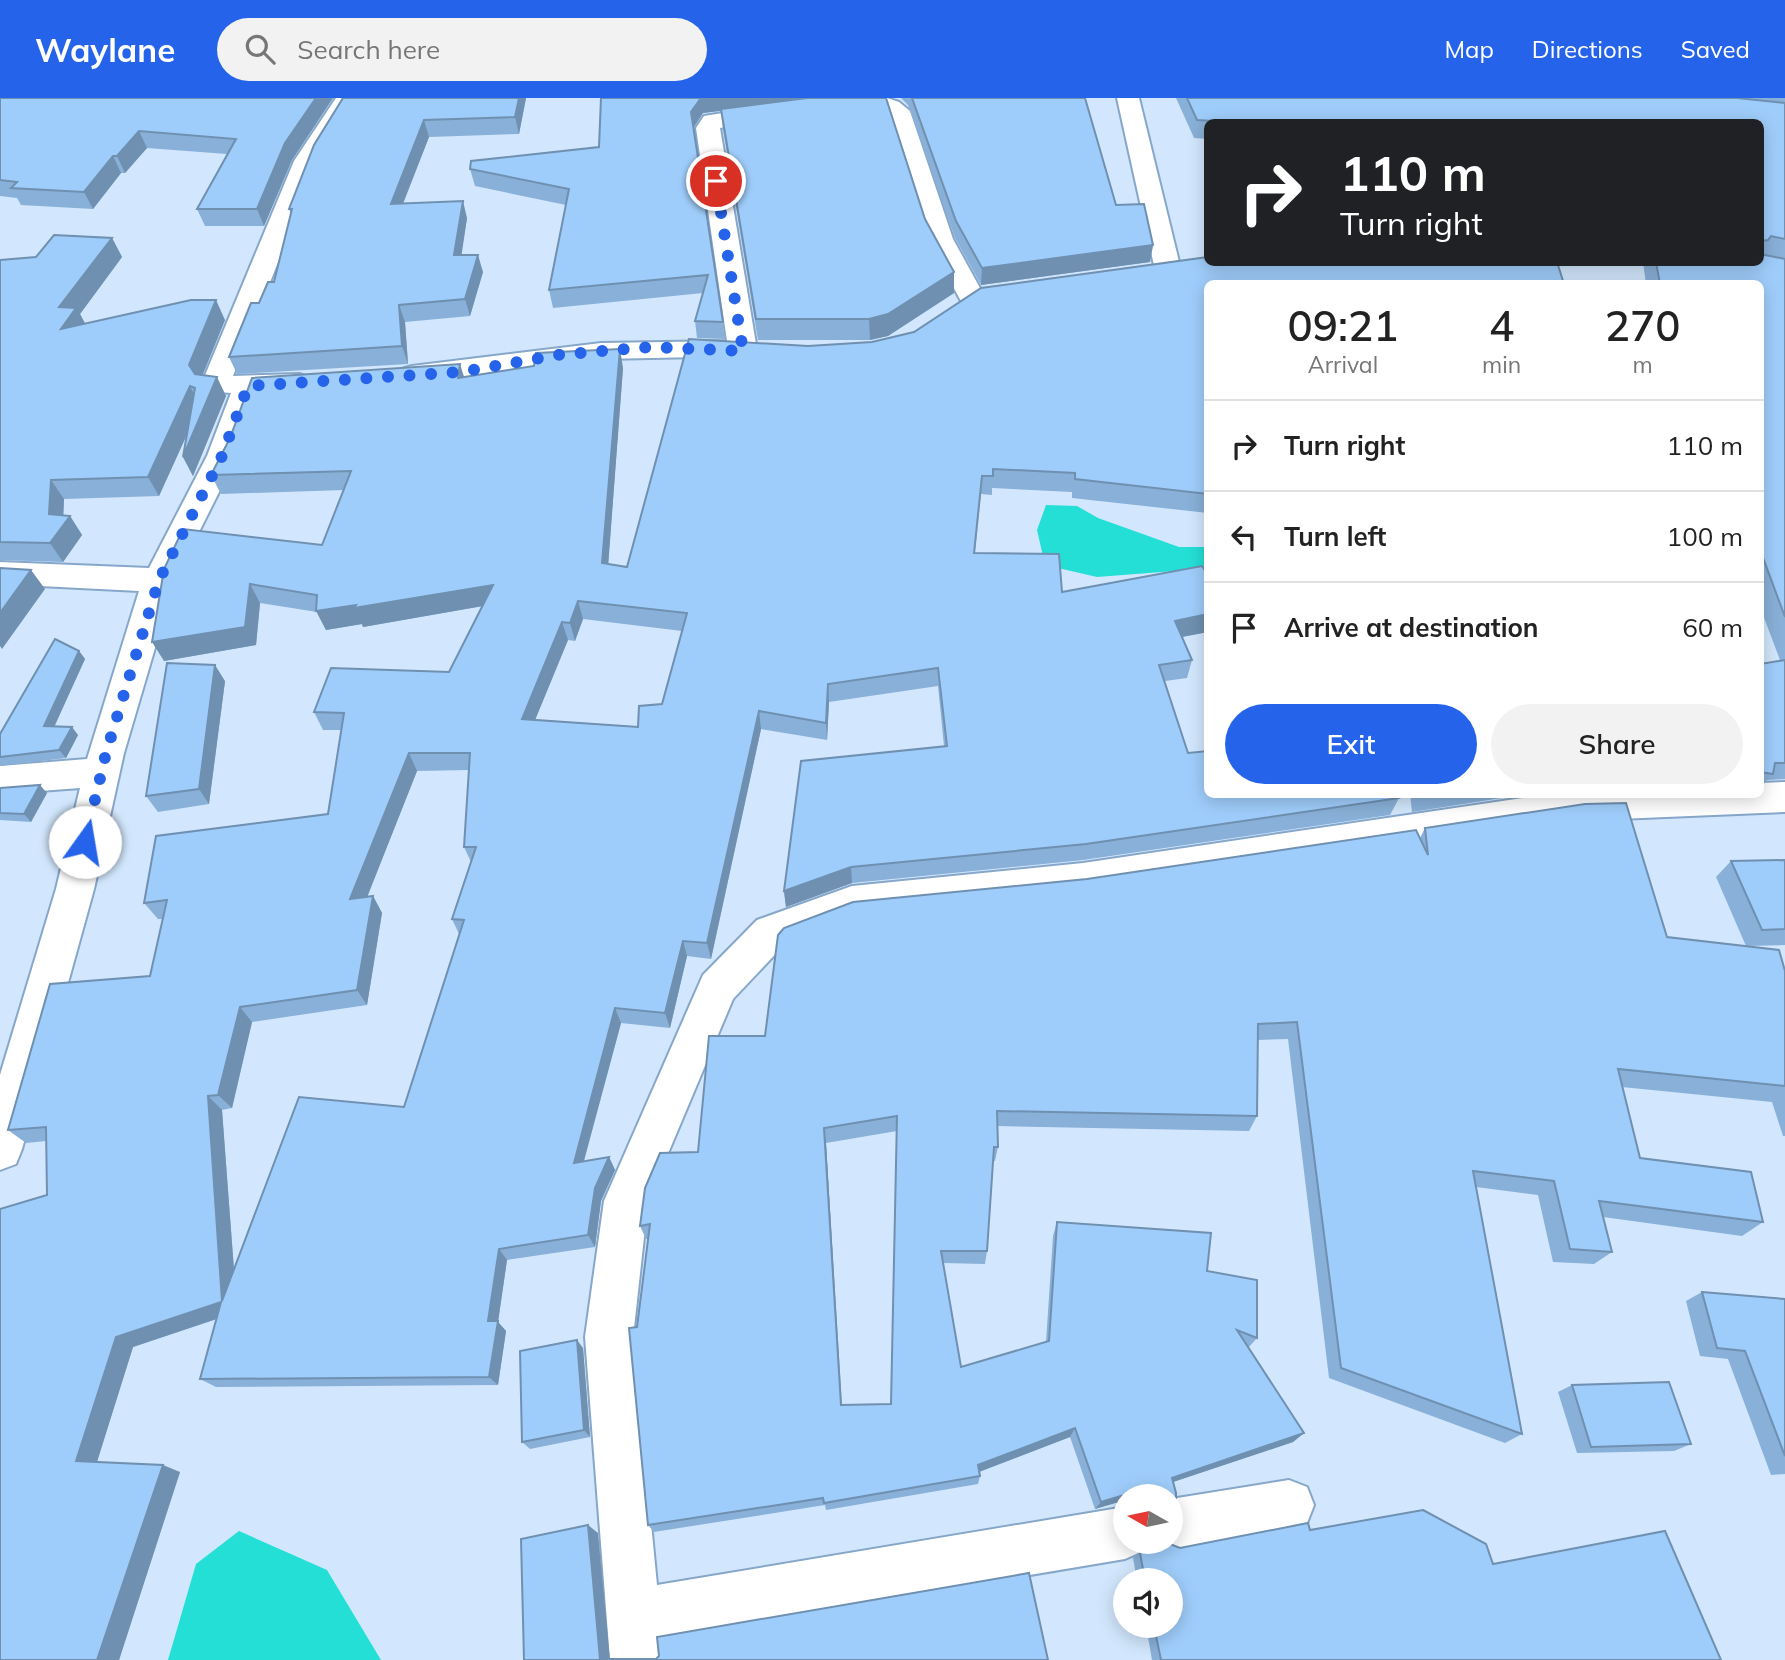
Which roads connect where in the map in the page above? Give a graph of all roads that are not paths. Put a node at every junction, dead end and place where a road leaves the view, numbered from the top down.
1 (347, 98) edge
2 (1128, 98) edge
3 (1167, 271) edge
4 (974, 299) edge
5 (382, 377) edge
6 (327, 380) edge
7 (248, 386) junction
8 (0, 573) edge
9 (159, 580) junction
10 (101, 772) junction
11 (0, 780) edge
12 (1785, 797) edge
13 (1761, 798) edge
14 (1764, 798) edge
15 (0, 1149) edge
16 (1290, 1505) dead end
17 (1183, 1523) edge
18 (1113, 1536) edge
19 (636, 1637) edge

1 - 7 street
2 - 3 street
4 - 5 street
6 - 7 street
7 - 9 street
8 - 9 street
9 - 10 street
10 - 11 street
10 - 15 street
12 - 14 street
13 - 19 street
16 - 17 street
18 - 19 street

